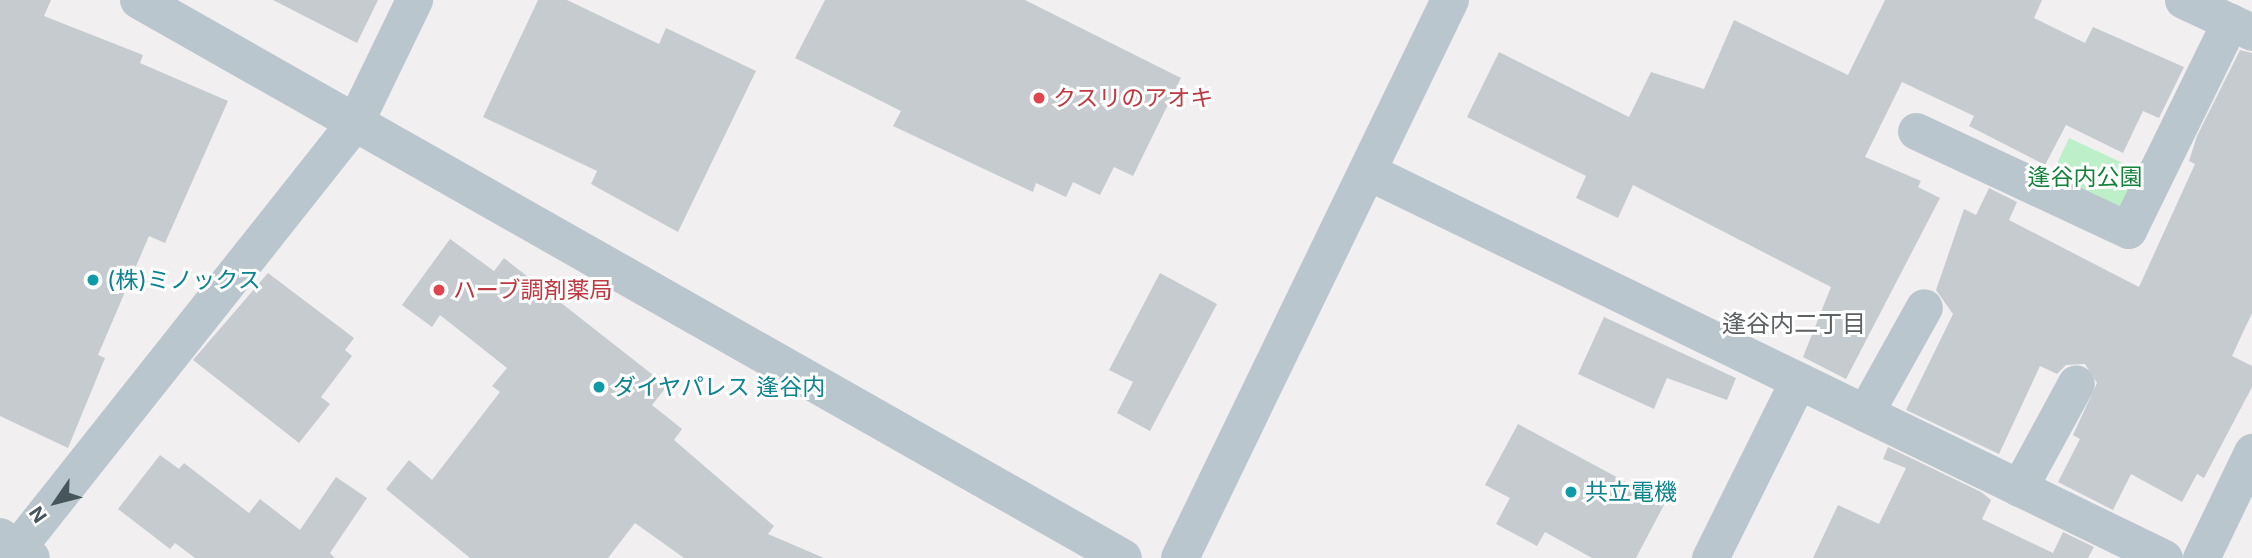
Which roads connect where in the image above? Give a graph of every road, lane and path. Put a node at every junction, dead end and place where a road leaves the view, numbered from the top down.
1 (414, 0) edge
2 (1450, 0) edge
3 (2183, 0) edge
4 (146, 2) edge
5 (2241, 27) edge
6 (355, 122) junction
7 (1916, 131) dead end
8 (1367, 171) junction
9 (1924, 307) dead end
10 (1798, 380) junction
11 (2076, 383) dead end
12 (1865, 413) junction
13 (2252, 452) edge
14 (2019, 488) junction
15 (16, 548) edge
16 (1123, 558) edge
17 (1180, 558) edge
18 (1710, 558) edge
19 (2164, 558) edge
20 (2201, 558) edge

1 - 6 street
2 - 8 street
3 - 5 street
4 - 6 street
5 - 7 street
6 - 15 street
6 - 16 street
8 - 10 street
8 - 17 street
9 - 12 street
10 - 12 street
10 - 18 street
11 - 14 street
12 - 14 street
13 - 20 street
14 - 19 street

